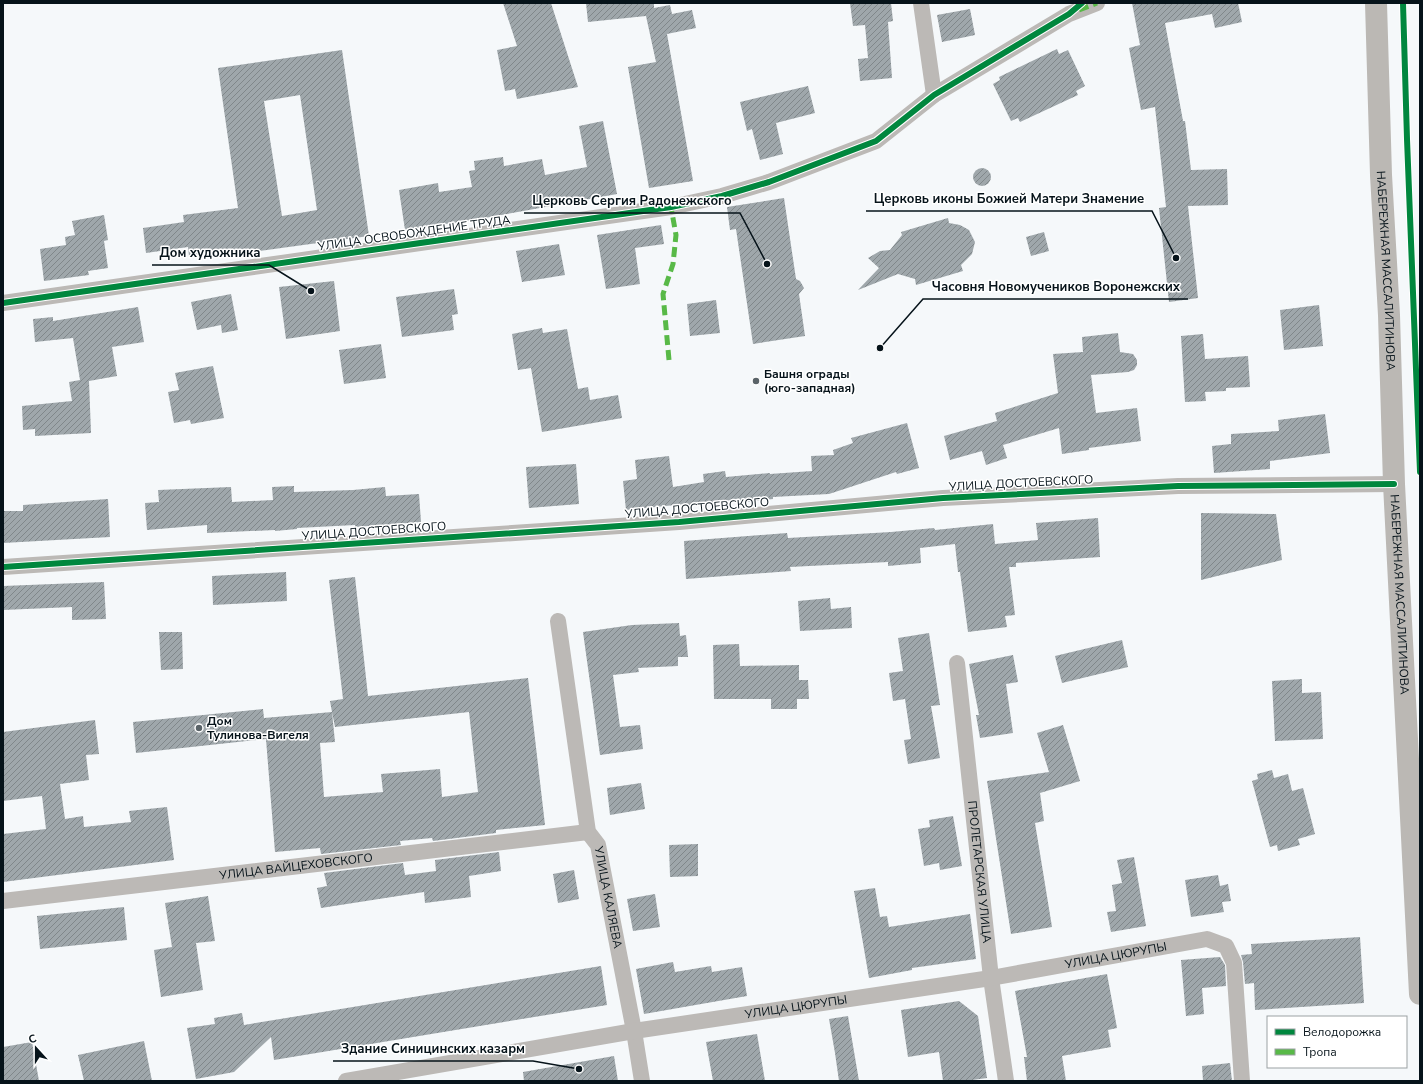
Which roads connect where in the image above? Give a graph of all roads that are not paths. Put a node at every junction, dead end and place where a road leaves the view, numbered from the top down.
1 (921, 3) edge
2 (1082, 3) edge
3 (1097, 3) edge
4 (1376, 3) edge
5 (1069, 14) junction
6 (934, 95) junction
7 (3, 303) edge
8 (1394, 484) junction
9 (3, 567) edge
10 (558, 621) dead end
11 (957, 663) dead end
12 (588, 832) junction
13 (3, 901) edge
14 (992, 978) junction
15 (1420, 994) edge
16 (634, 1031) junction
17 (346, 1081) edge
18 (642, 1081) edge
19 (1006, 1081) edge
20 (1242, 1081) edge

1 - 6 street
2 - 5 street
3 - 5 street, УЛИЦА ОСВОБОЖДЕНИЕ ТРУДА
4 - 8 main road, НАБЕРЕЖНАЯ МАССАЛИТИНОВА
5 - 6 street, УЛИЦА ОСВОБОЖДЕНИЕ ТРУДА
6 - 7 street, УЛИЦА ОСВОБОЖДЕНИЕ ТРУДА
8 - 9 street, УЛИЦА ДОСТОЕВСКОГО
8 - 15 main road, НАБЕРЕЖНАЯ МАССАЛИТИНОВА
10 - 12 street, УЛИЦА КАЛЯЕВА
11 - 14 street, ПРОЛЕТАРСКАЯ УЛИЦА
12 - 13 street, УЛИЦА ВАЙЦЕХОВСКОГО
12 - 16 street, УЛИЦА КАЛЯЕВА
14 - 16 street, УЛИЦА ЦЮРУПЫ
14 - 19 street, ПРОЛЕТАРСКАЯ УЛИЦА
14 - 20 street, УЛИЦА ЦЮРУПЫ
16 - 17 street, УЛИЦА ЦЮРУПЫ
16 - 18 street, УЛИЦА КАЛЯЕВА

